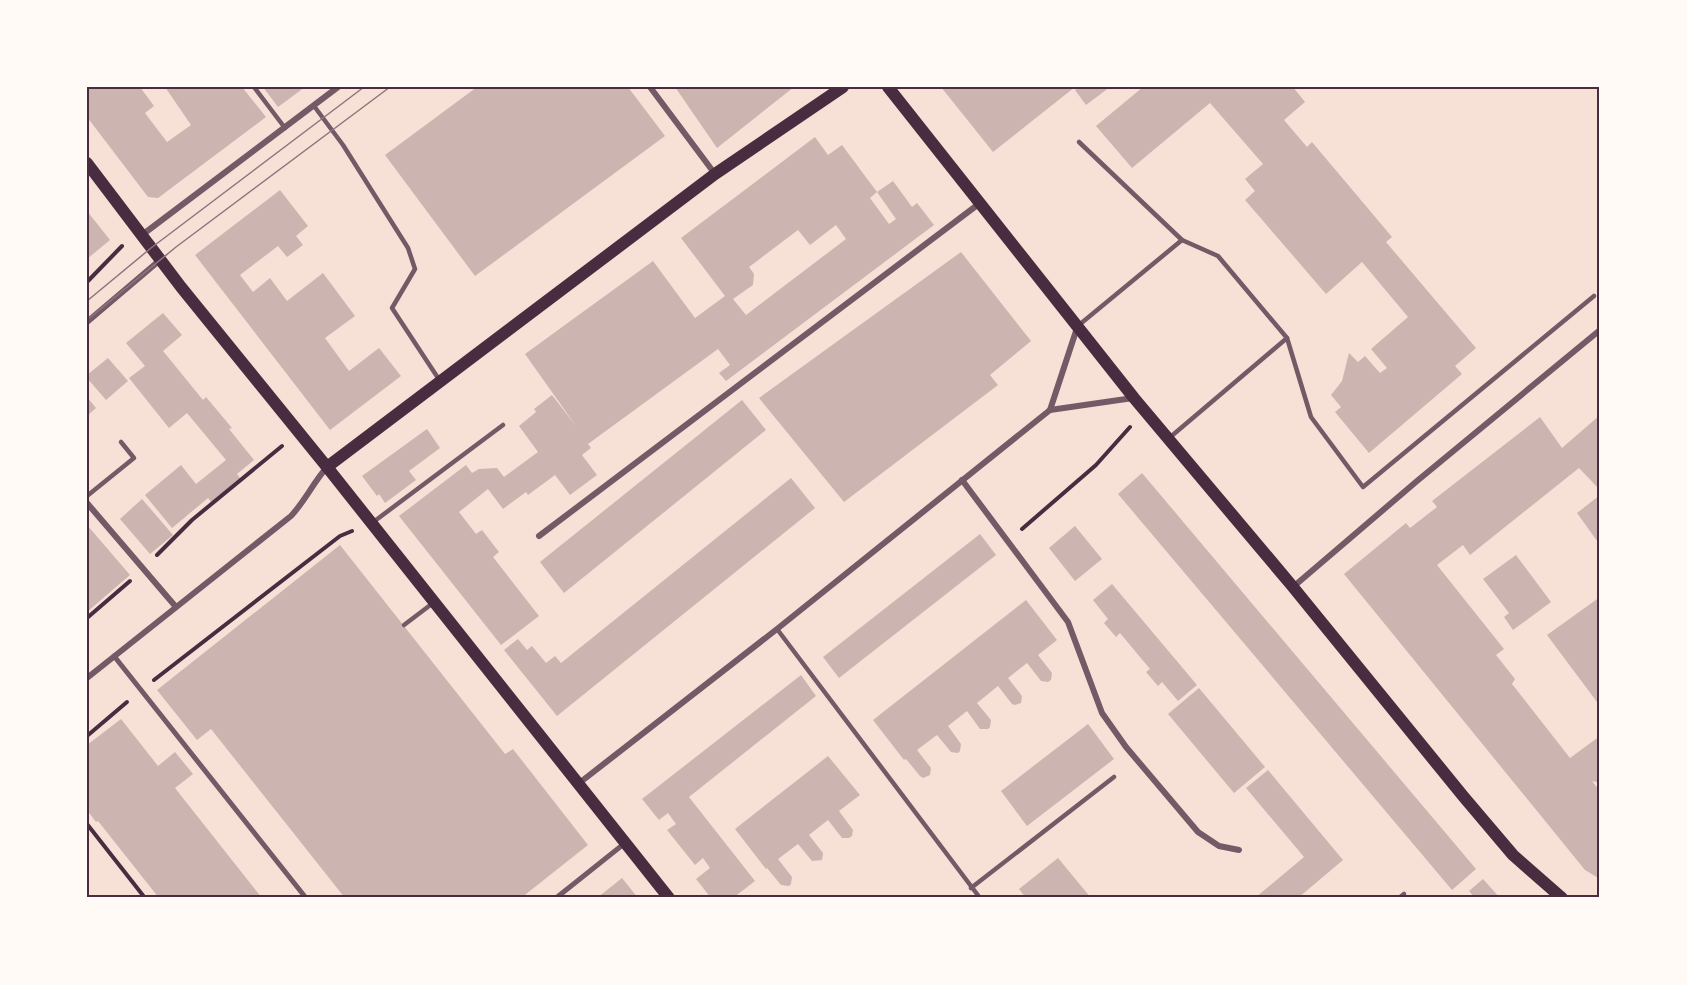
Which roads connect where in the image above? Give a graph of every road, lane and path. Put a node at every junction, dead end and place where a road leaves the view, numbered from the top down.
1 (254, 87) edge
2 (338, 87) edge
3 (650, 87) edge
4 (843, 87) edge
5 (888, 87) edge
6 (314, 106) junction
7 (285, 128) junction
8 (1079, 142) dead end
9 (87, 163) edge
10 (715, 174) junction
11 (980, 203) junction
12 (142, 236) junction
13 (1182, 240) junction
14 (126, 241) dead end
15 (160, 260) junction
16 (87, 282) edge
17 (1594, 296) dead end
18 (87, 322) edge
19 (1077, 327) junction
20 (1600, 330) edge
21 (1287, 338) junction
22 (440, 381) junction
23 (1134, 398) junction
24 (1050, 410) junction
25 (503, 425) dead end
26 (299, 432) junction
27 (1168, 439) junction
28 (121, 442) dead end
29 (327, 467) junction
30 (962, 480) junction
31 (87, 496) edge
32 (87, 503) edge
33 (372, 523) junction
34 (539, 536) dead end
35 (1008, 542) junction
36 (143, 569) junction
37 (1293, 587) junction
38 (434, 602) junction
39 (176, 608) junction
40 (87, 618) edge
41 (404, 625) dead end
42 (777, 628) junction
43 (114, 656) junction
44 (87, 678) edge
45 (141, 690) junction
46 (87, 736) edge
47 (1114, 777) dead end
48 (578, 784) junction
49 (87, 824) edge
50 (625, 843) junction
51 (1239, 850) dead end
52 (971, 888) junction
53 (1404, 894) dead end
54 (87, 897) edge
55 (93, 898) edge
56 (145, 898) edge
57 (306, 898) edge
58 (556, 898) edge
59 (669, 898) edge
60 (980, 898) edge
61 (1399, 898) edge
62 (1562, 898) edge

1 - 7 lane
2 - 6 street
3 - 10 street
4 - 10 main road
5 - 11 main road
6 - 7 street
6 - 22 lane
7 - 12 street
8 - 13 lane
9 - 12 main road
10 - 22 main road
11 - 19 main road
11 - 34 street
12 - 15 main road
13 - 19 lane
13 - 21 lane
14 - 16 path
15 - 18 street
15 - 26 main road
17 - 21 lane
19 - 23 main road
19 - 24 street
20 - 37 street
21 - 27 lane
22 - 29 main road
23 - 24 street
23 - 27 main road
23 - 35 path
24 - 30 street
25 - 33 lane
26 - 29 main road
26 - 36 path
27 - 37 main road
28 - 31 lane
29 - 33 main road
29 - 39 street
30 - 35 street
30 - 42 street
32 - 36 street
33 - 38 main road
33 - 45 path
35 - 51 street
36 - 39 street
36 - 40 path
37 - 62 main road
38 - 41 lane
38 - 48 main road
39 - 43 street
42 - 48 street
42 - 52 lane
43 - 44 street
43 - 45 street
45 - 46 path
45 - 57 street
47 - 52 lane
48 - 50 main road
49 - 56 path
50 - 58 street
50 - 59 main road
52 - 60 lane
53 - 61 lane
54 - 55 path

